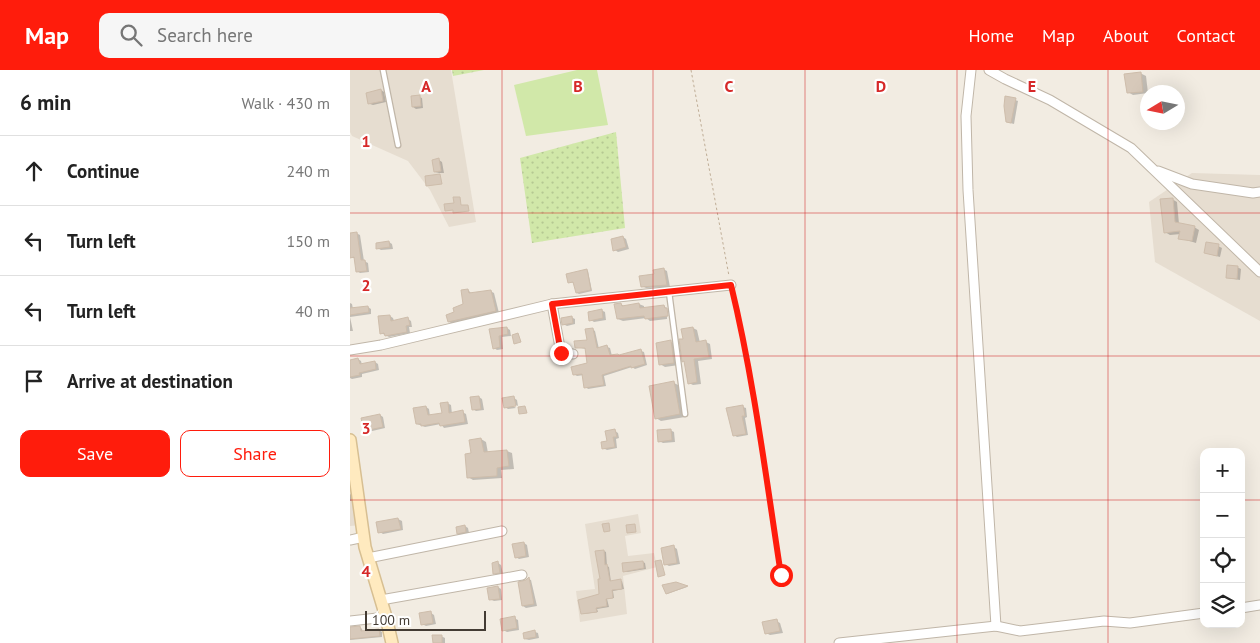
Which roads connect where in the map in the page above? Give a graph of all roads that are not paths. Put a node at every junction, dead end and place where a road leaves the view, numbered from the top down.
1 (383, 70) edge
2 (971, 70) edge
3 (989, 70) edge
4 (398, 145) dead end
5 (1153, 169) junction
6 (1260, 192) edge
7 (1260, 272) edge
8 (731, 285) road end
9 (669, 291) junction
10 (552, 304) junction
11 (350, 350) edge
12 (573, 354) dead end
13 (685, 414) dead end
14 (350, 440) edge
15 (353, 475) edge
16 (502, 531) dead end
17 (364, 537) junction
18 (350, 540) edge
19 (368, 558) junction
20 (522, 575) dead end
21 (381, 600) junction
22 (1260, 605) edge
23 (1245, 607) edge
24 (1200, 614) edge
25 (386, 617) junction
26 (350, 620) edge
27 (996, 626) junction
28 (392, 643) edge
29 (838, 643) edge

1 - 4 lane
2 - 27 street
3 - 5 street
5 - 6 street
5 - 7 street
8 - 9 street
9 - 10 street
9 - 13 lane
10 - 11 street
10 - 12 street
14 - 15 street
15 - 17 street
16 - 19 street
17 - 18 street
17 - 19 street
19 - 21 street
20 - 21 street
21 - 25 street
22 - 23 street
24 - 27 street
25 - 26 street
25 - 28 street
27 - 29 street

